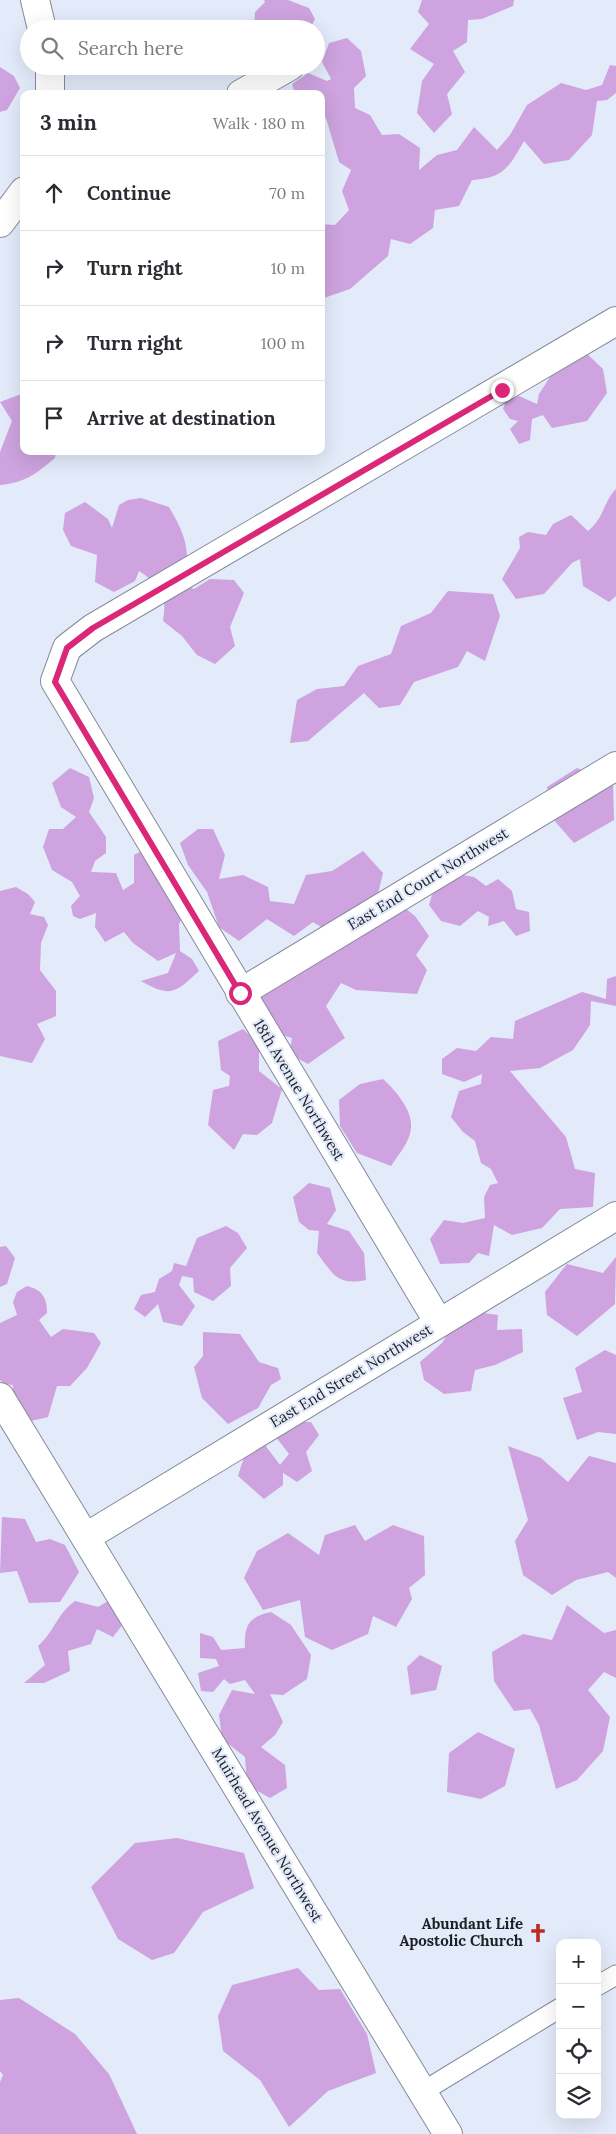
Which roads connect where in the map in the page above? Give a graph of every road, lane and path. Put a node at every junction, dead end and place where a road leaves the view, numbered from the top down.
1 (36, 0) edge
2 (40, 20) edge
3 (50, 75) edge
4 (274, 75) edge
5 (50, 90) edge
6 (248, 90) edge
7 (20, 196) edge
8 (0, 223) edge
9 (616, 322) edge
10 (616, 766) edge
11 (240, 993) junction
12 (616, 1216) edge
13 (439, 1323) junction
14 (0, 1397) edge
15 (86, 1537) junction
16 (616, 1975) edge
17 (600, 1984) edge
18 (556, 2010) edge
19 (422, 2092) junction
20 (448, 2134) edge

1 - 2 street
3 - 5 street
4 - 6 street
7 - 8 street
9 - 11 street, 18th Avenue Northwest
10 - 11 street, East End Court Northwest
11 - 13 street, 18th Avenue Northwest
12 - 13 street, East End Street Northwest
13 - 15 street, East End Street Northwest
14 - 15 street, Muirhead Avenue Northwest
15 - 19 street, Muirhead Avenue Northwest
16 - 17 lane
18 - 19 lane
19 - 20 street, Muirhead Avenue Northwest

